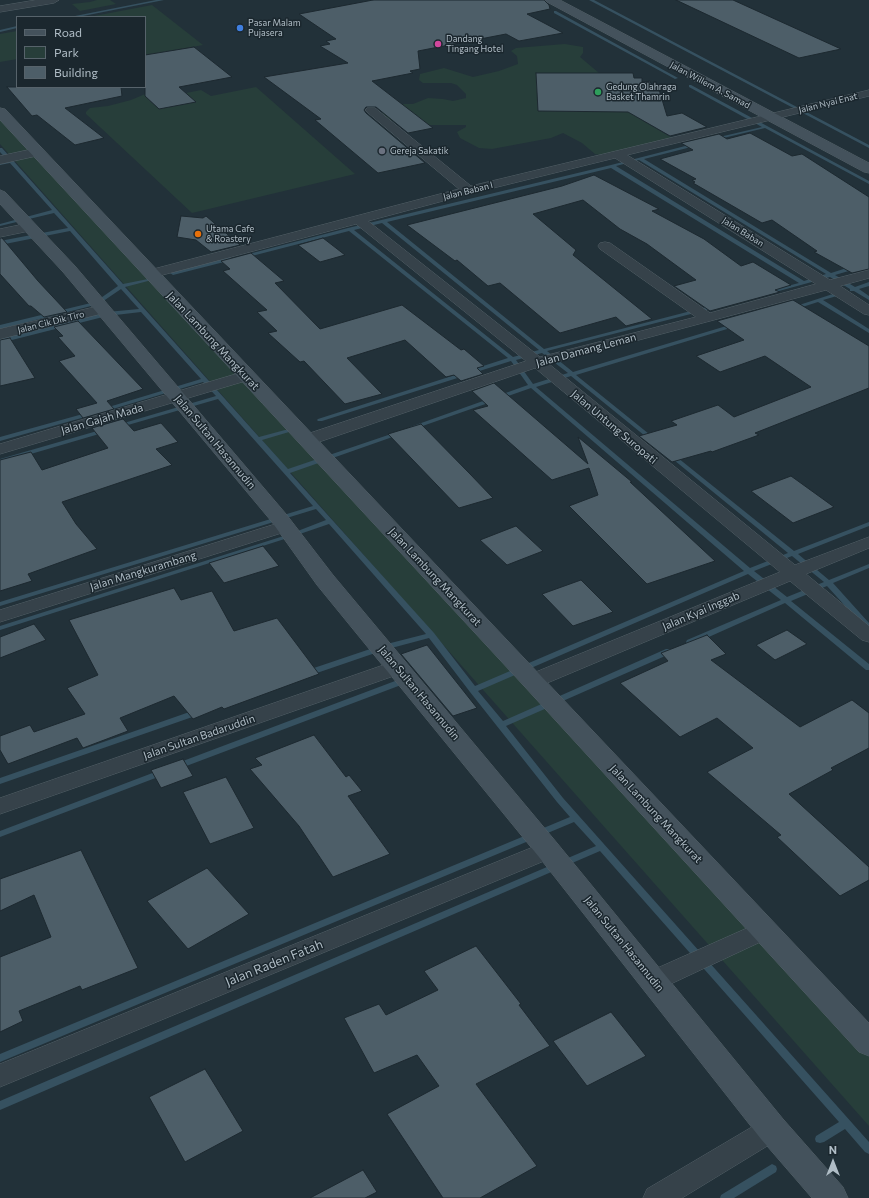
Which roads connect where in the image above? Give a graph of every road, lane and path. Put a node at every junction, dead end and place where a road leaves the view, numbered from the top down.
1 (54, 0) edge
2 (551, 0) edge
3 (572, 0) edge
4 (0, 9) edge
5 (869, 93) edge
6 (371, 110) dead end
7 (0, 112) edge
8 (788, 113) junction
9 (771, 117) junction
10 (37, 152) junction
11 (616, 154) junction
12 (869, 156) edge
13 (1, 160) edge
14 (869, 169) edge
15 (469, 190) junction
16 (0, 194) edge
17 (358, 218) junction
18 (29, 227) junction
19 (0, 234) edge
20 (605, 246) dead end
21 (151, 274) junction
22 (869, 274) edge
23 (821, 281) junction
24 (103, 309) junction
25 (869, 311) edge
26 (708, 318) junction
27 (0, 334) edge
28 (537, 362) junction
29 (246, 376) junction
30 (177, 397) junction
31 (307, 440) junction
32 (0, 449) edge
33 (286, 526) junction
34 (869, 542) edge
35 (792, 573) junction
36 (0, 616) edge
37 (869, 636) edge
38 (398, 668) junction
39 (533, 681) junction
40 (0, 806) edge
41 (548, 850) junction
42 (763, 930) junction
43 (653, 981) junction
44 (869, 1043) edge
45 (0, 1076) edge
46 (772, 1130) junction
47 (656, 1198) edge
48 (832, 1198) edge

1 - 4 street
2 - 9 street, Jalan Willem A. Samad
3 - 8 street, Jalan Willem A. Samad
5 - 8 street, Jalan Nyai Enat
6 - 15 street
7 - 10 street, Jalan Lambung Mangkurat
8 - 9 street, Jalan Baban I
8 - 12 street, Jalan Willem A. Samad
9 - 11 street, Jalan Baban I
9 - 14 street, Jalan Willem A. Samad
10 - 13 street
10 - 21 street, Jalan Lambung Mangkurat
11 - 15 street, Jalan Baban I
11 - 23 street, Jalan Baban
15 - 17 street, Jalan Baban I
16 - 18 street, Jalan Sultan Hasannudin
17 - 21 street, Jalan Baban I
17 - 28 street, Jalan Untung Suropati
18 - 19 street
18 - 24 street, Jalan Sultan Hasannudin
20 - 26 street
21 - 29 street, Jalan Lambung Mangkurat
22 - 23 street, Jalan Damang Leman
23 - 25 street, Jalan Baban
23 - 26 street, Jalan Damang Leman
24 - 27 street, Jalan Cik Dik Tiro
24 - 30 street, Jalan Sultan Hasannudin
26 - 28 street, Jalan Damang Leman
28 - 31 street, Jalan Damang Leman
28 - 35 street, Jalan Untung Suropati
29 - 30 street, Jalan Gajah Mada
29 - 31 street, Jalan Lambung Mangkurat
30 - 32 street, Jalan Gajah Mada
30 - 33 street, Jalan Sultan Hasannudin
31 - 39 street, Jalan Lambung Mangkurat
33 - 36 street, Jalan Mangkurambang
33 - 38 street, Jalan Sultan Hasannudin
34 - 35 street, Jalan Kyai Inggab
35 - 37 street, Jalan Untung Suropati
35 - 39 street, Jalan Kyai Inggab
38 - 40 street, Jalan Sultan Badaruddin
38 - 41 street, Jalan Sultan Hasannudin
39 - 42 street, Jalan Lambung Mangkurat
41 - 43 street, Jalan Sultan Hasannudin
41 - 45 street, Jalan Raden Fatah
42 - 43 street
42 - 44 street, Jalan Lambung Mangkurat
43 - 46 street, Jalan Sultan Hasannudin
46 - 47 street
46 - 48 street, Jalan Sultan Hasannudin

